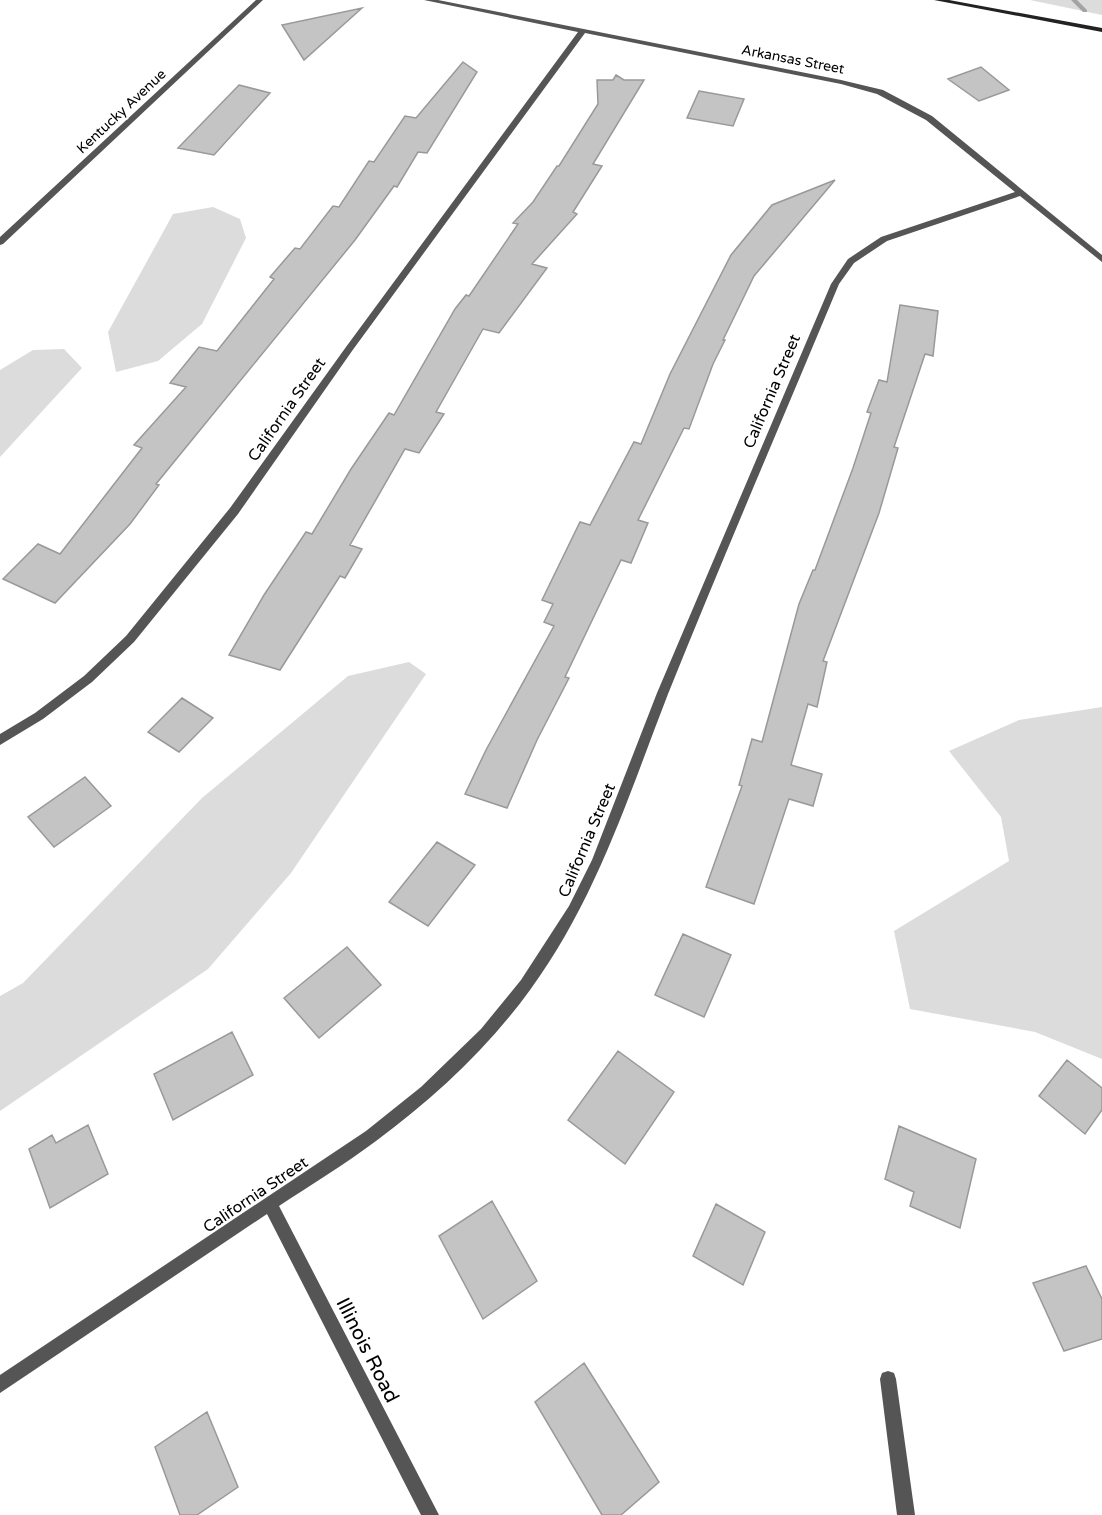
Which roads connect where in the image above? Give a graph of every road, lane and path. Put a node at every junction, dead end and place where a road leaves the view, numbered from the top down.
1 (260, 0) edge
2 (427, 0) edge
3 (937, 0) edge
4 (1102, 30) edge
5 (583, 31) junction
6 (1021, 193) junction
7 (0, 242) edge
8 (1102, 260) edge
9 (0, 740) edge
10 (270, 1204) junction
11 (888, 1379) dead end
12 (0, 1385) edge
13 (430, 1515) edge
14 (906, 1515) edge

1 - 7 street, Kentucky Avenue
2 - 5 street, Arkansas Street
3 - 4 street
5 - 6 street, Arkansas Street
5 - 9 street, California Street
6 - 8 street, Arkansas Street
6 - 10 street, California Street
10 - 12 street, California Street
10 - 13 street, Illinois Road
11 - 14 street

